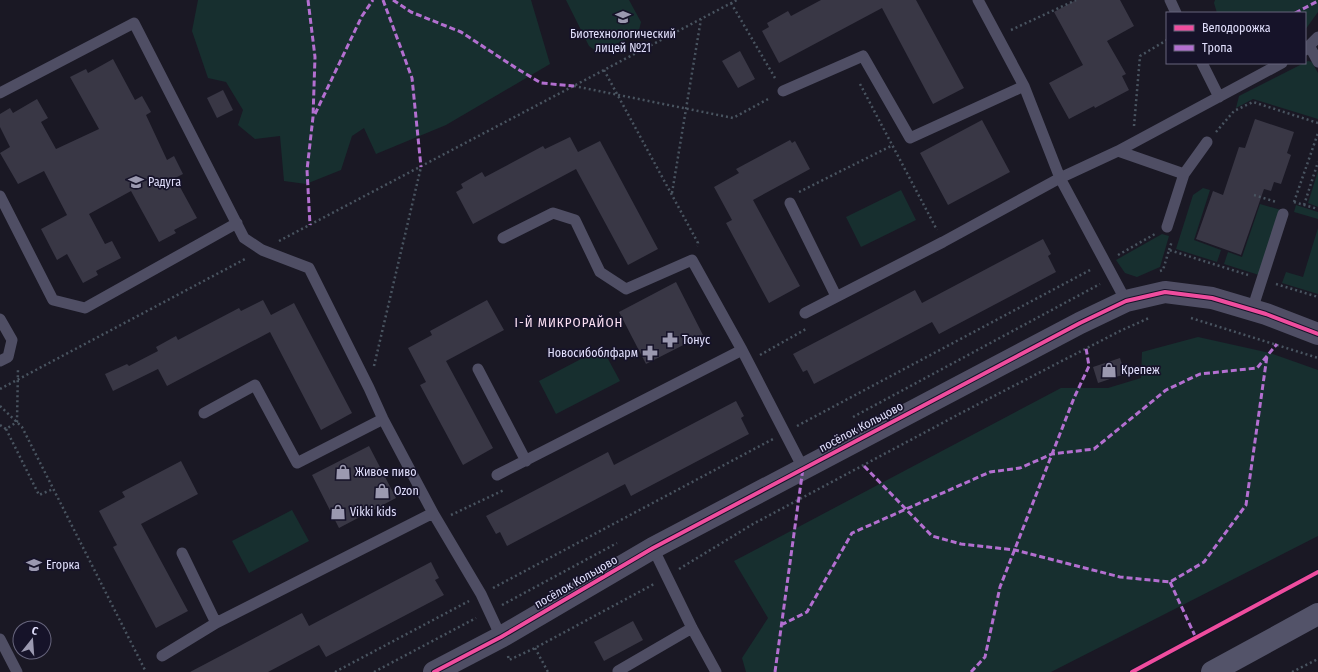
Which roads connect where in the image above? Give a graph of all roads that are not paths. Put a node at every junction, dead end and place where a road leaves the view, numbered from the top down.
1 (978, 0) edge
2 (1170, 0) edge
3 (1176, 12) edge
4 (1318, 37) edge
5 (1307, 49) edge
6 (1318, 62) edge
7 (1202, 64) edge
8 (1280, 64) edge
9 (1024, 86) junction
10 (783, 91) road end
11 (0, 93) edge
12 (1219, 97) junction
13 (1207, 142) road end
14 (1118, 151) junction
15 (1184, 174) junction
16 (1060, 178) junction
17 (0, 196) edge
18 (790, 203) road end
19 (1283, 214) dead end
20 (237, 223) junction
21 (1168, 227) road end
22 (504, 238) dead end
23 (836, 296) junction
24 (1126, 301) junction
25 (1252, 310) junction
26 (809, 311) road end
27 (0, 319) edge
28 (1318, 334) edge
29 (742, 350) junction
30 (4, 359) edge
31 (478, 369) dead end
32 (204, 413) dead end
33 (383, 419) junction
34 (526, 461) junction
35 (803, 468) junction
36 (497, 475) dead end
37 (435, 517) junction
38 (653, 548) junction
39 (182, 553) dead end
40 (1318, 614) edge
41 (216, 623) junction
42 (692, 628) junction
43 (501, 637) junction
44 (0, 639) edge
45 (162, 656) dead end
46 (618, 671) dead end
47 (17, 672) edge
48 (434, 672) edge
49 (716, 672) edge
50 (1212, 672) edge

1 - 9 lane
2 - 3 lane
4 - 5 lane
5 - 6 lane
7 - 12 lane
8 - 12 lane
9 - 10 lane
9 - 16 lane
11 - 20 lane
12 - 14 lane
13 - 15 lane
14 - 15 lane
14 - 16 lane
15 - 21 lane
16 - 23 lane
16 - 24 lane
17 - 20 lane
18 - 23 lane
19 - 25 lane
20 - 33 lane
22 - 29 lane
23 - 26 lane
24 - 25 street, посёлок Кольцово
24 - 35 street, посёлок Кольцово
25 - 28 street, посёлок Кольцово
27 - 30 lane
29 - 34 lane
29 - 35 lane
31 - 34 lane
32 - 33 lane
33 - 37 lane
34 - 36 lane
35 - 38 street, посёлок Кольцово
37 - 41 lane
37 - 43 lane
38 - 42 lane
38 - 43 street, посёлок Кольцово
39 - 41 lane
40 - 50 main road
41 - 45 lane
42 - 46 lane
42 - 49 lane
43 - 48 street, посёлок Кольцово
44 - 47 lane

